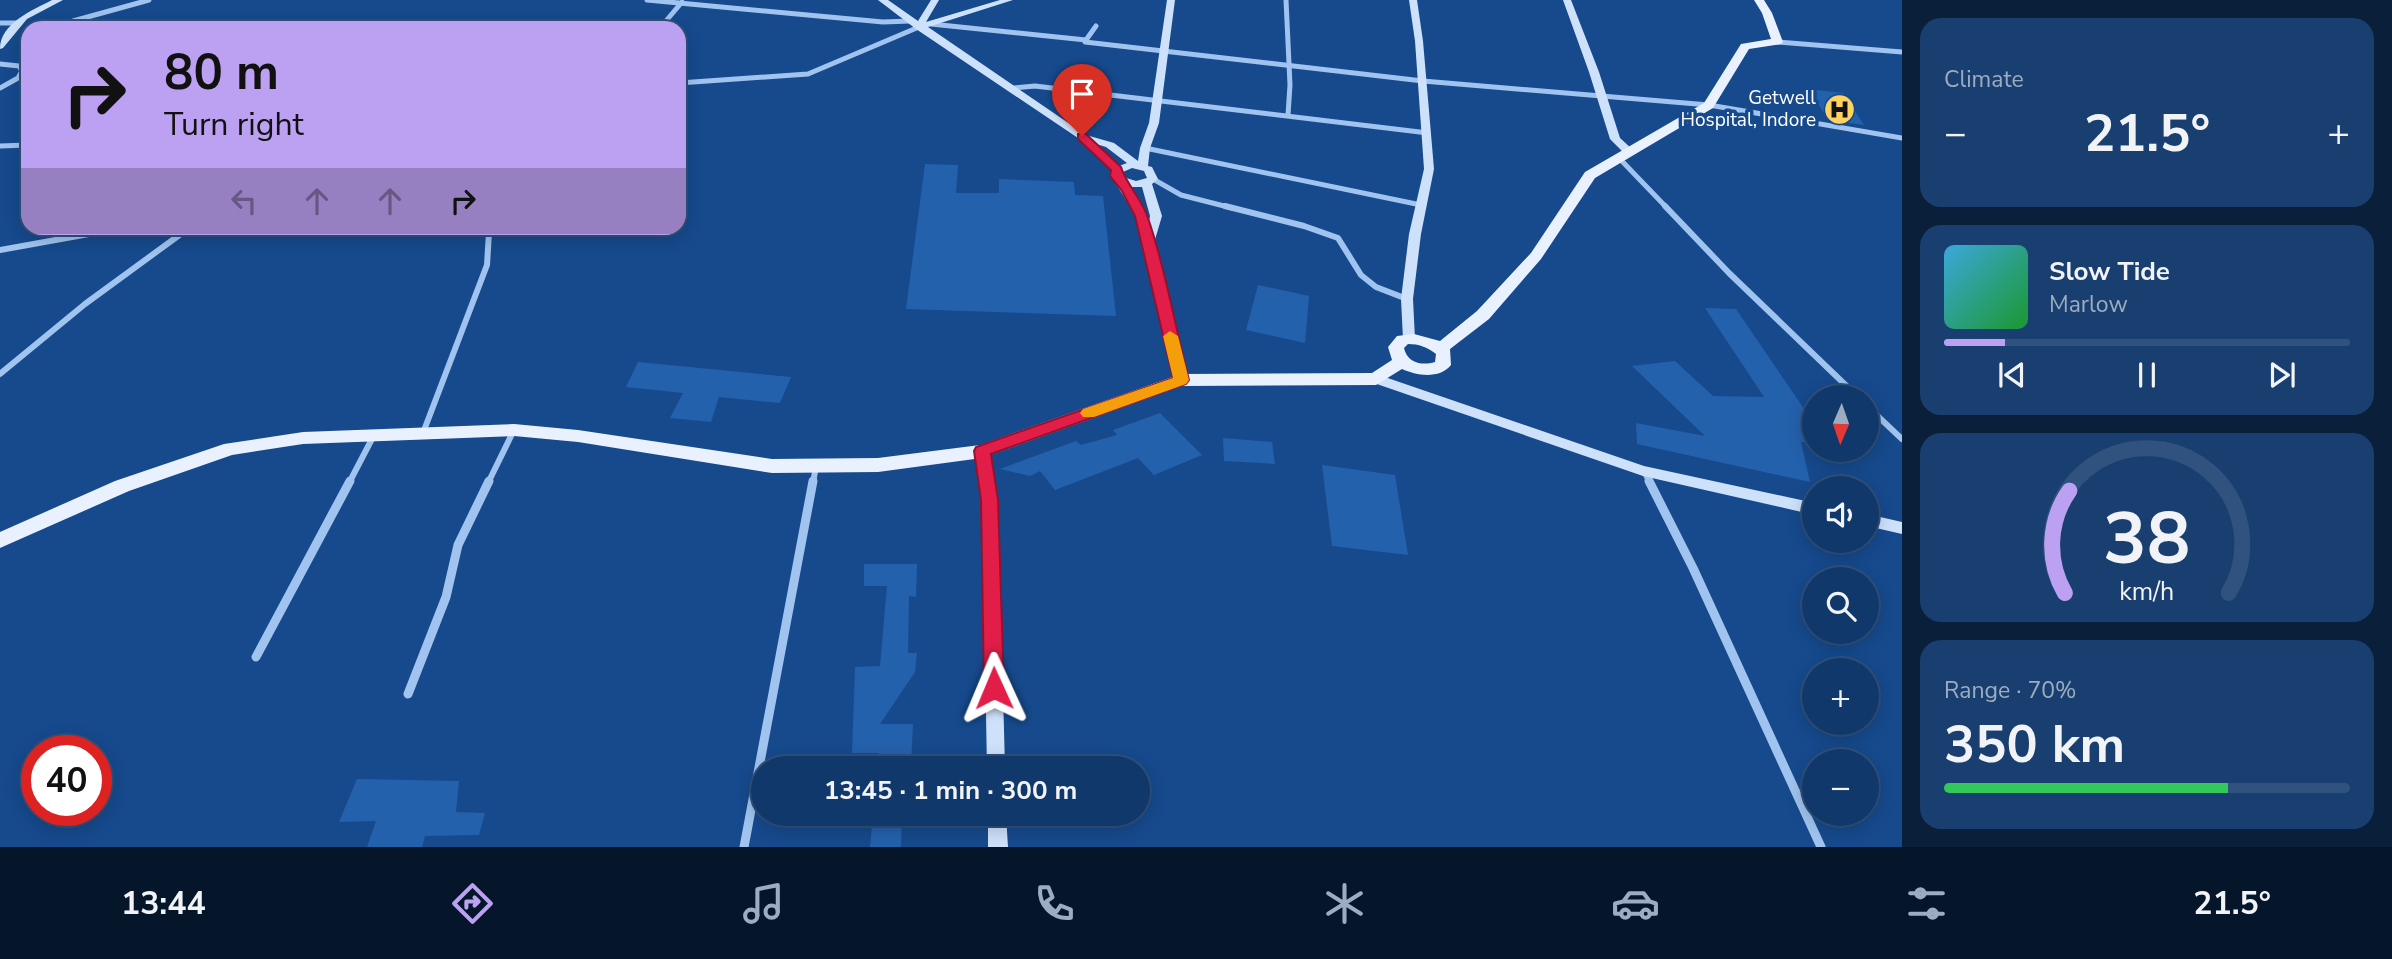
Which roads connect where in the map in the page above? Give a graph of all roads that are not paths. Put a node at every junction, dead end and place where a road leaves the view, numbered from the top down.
1 (59, 0) edge
2 (149, 0) edge
3 (647, 0) edge
4 (882, 0) edge
5 (935, 0) edge
6 (1009, 0) edge
7 (1171, 0) edge
8 (1286, 0) edge
9 (1413, 0) edge
10 (1567, 0) edge
11 (1759, 0) edge
12 (685, 1) edge
13 (73, 20) dead end
14 (666, 21) edge
15 (910, 21) junction
16 (0, 23) edge
17 (17, 23) junction
18 (931, 23) junction
19 (1096, 26) dead end
20 (919, 27) junction
21 (1085, 42) dead end
22 (1777, 42) junction
23 (0, 46) edge
24 (1902, 52) edge
25 (1165, 53) junction
26 (0, 64) edge
27 (1289, 66) junction
28 (21, 69) edge
29 (21, 73) edge
30 (1423, 81) junction
31 (686, 82) edge
32 (0, 88) edge
33 (1014, 88) junction
34 (1602, 96) junction
35 (1157, 100) junction
36 (1709, 105) junction
37 (1288, 116) junction
38 (1428, 133) junction
39 (1082, 136) junction
40 (1902, 138) edge
41 (21, 145) edge
42 (0, 146) edge
43 (1145, 148) junction
44 (1623, 154) junction
45 (1140, 166) junction
46 (1117, 170) junction
47 (1149, 181) junction
48 (1122, 182) junction
49 (1421, 205) junction
50 (83, 235) edge
51 (179, 235) edge
52 (489, 235) edge
53 (1148, 245) junction
54 (0, 250) edge
55 (1407, 299) junction
56 (1409, 339) junction
57 (1440, 349) junction
58 (1402, 361) junction
59 (0, 374) edge
60 (1376, 379) junction
61 (1181, 380) junction
62 (1846, 385) edge
63 (1880, 418) edge
64 (514, 430) junction
65 (423, 433) junction
66 (374, 435) junction
67 (1902, 439) edge
68 (982, 451) junction
69 (816, 466) junction
70 (1643, 471) junction
71 (1802, 506) edge
72 (1879, 523) edge
73 (1902, 528) edge
74 (0, 540) edge
75 (256, 657) dead end
76 (408, 694) dead end
77 (996, 756) edge
78 (998, 826) edge
79 (744, 847) edge
80 (998, 847) edge
81 (1821, 847) edge

1 - 17 street
2 - 13 street
3 - 12 street
4 - 15 street
5 - 20 street
6 - 18 street
7 - 25 street
8 - 27 street
9 - 30 street
10 - 34 street
11 - 22 main road
12 - 14 street
12 - 15 street
15 - 20 street
16 - 17 street
17 - 23 street
18 - 19 street
18 - 20 street
20 - 31 street
20 - 33 street
21 - 25 street
22 - 24 street
22 - 36 main road
25 - 27 street
25 - 35 street
26 - 28 street
27 - 30 street
27 - 37 street
29 - 32 street
30 - 34 street
30 - 38 street
33 - 35 street
33 - 39 street
34 - 36 street
34 - 44 street
35 - 37 street
35 - 43 street
36 - 40 street
36 - 44 main road
37 - 38 street
38 - 49 street
39 - 45 street
39 - 46 street
41 - 42 street
43 - 45 street
43 - 49 street
44 - 57 main road
44 - 62 street
45 - 46 street
45 - 47 street
46 - 48 street
47 - 48 street
47 - 53 street
47 - 55 street
48 - 53 street
49 - 55 street
50 - 54 street
51 - 59 street
52 - 65 street
53 - 61 street
55 - 56 street
56 - 57 main road
56 - 58 main road
57 - 58 main road
58 - 60 main road
60 - 61 main road
60 - 70 street
61 - 68 main road
63 - 67 street
64 - 65 main road
64 - 69 main road
64 - 76 street
65 - 66 main road
66 - 74 main road
66 - 75 street
68 - 69 main road
68 - 77 street
69 - 79 street
70 - 71 street
70 - 81 street
72 - 73 street
78 - 80 street

